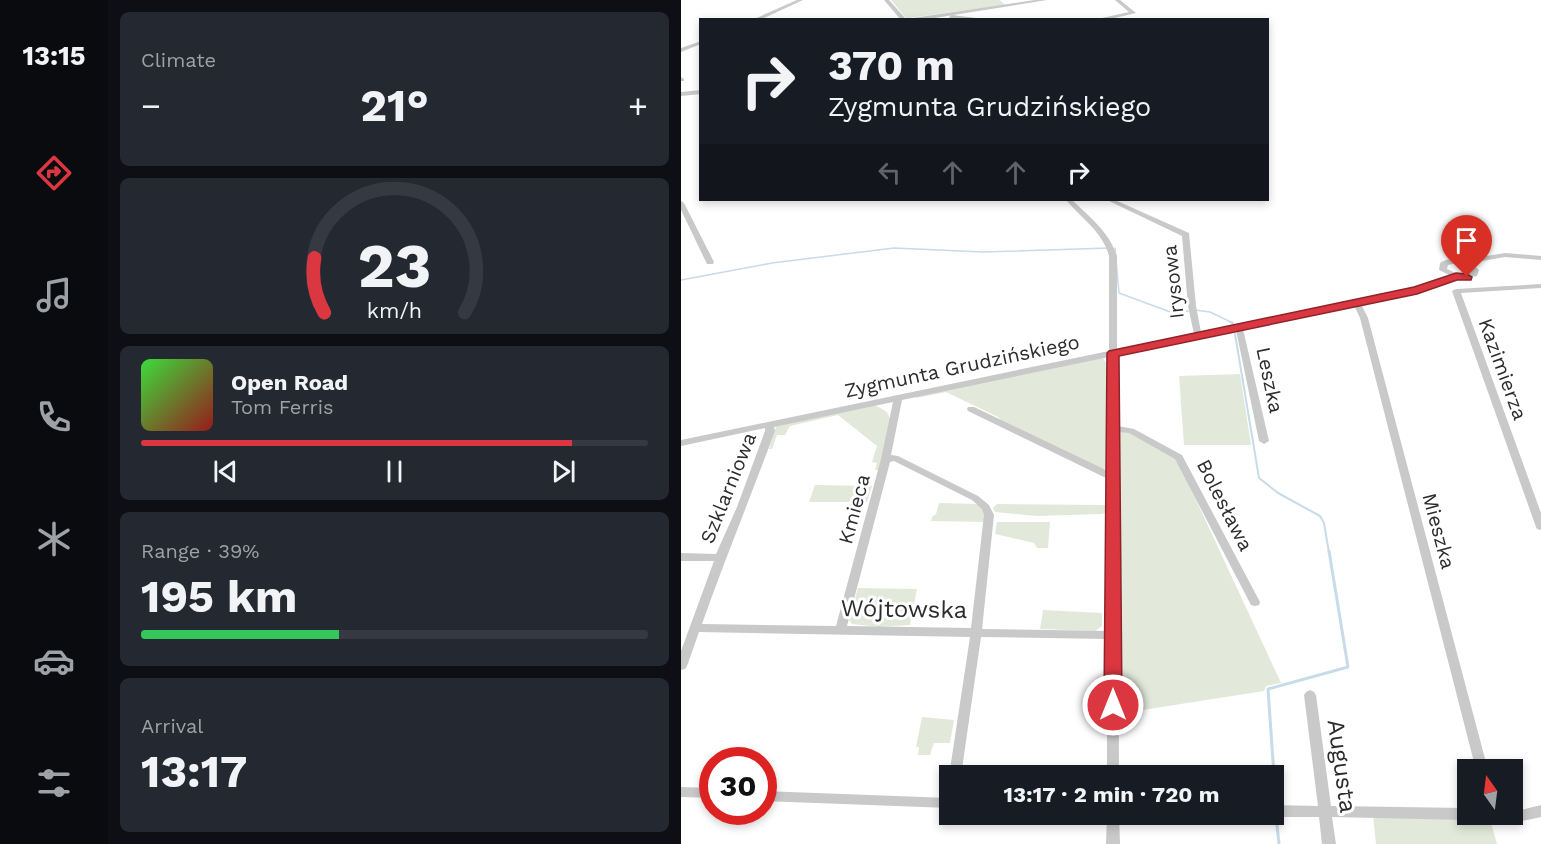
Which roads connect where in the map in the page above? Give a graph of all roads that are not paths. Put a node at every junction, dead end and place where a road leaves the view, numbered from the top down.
1 (801, 0) edge
2 (886, 0) edge
3 (1045, 0) edge
4 (1117, 0) edge
5 (939, 15) junction
6 (759, 18) edge
7 (904, 18) edge
8 (919, 18) edge
9 (961, 18) edge
10 (1106, 18) edge
11 (699, 43) edge
12 (681, 51) edge
13 (699, 92) edge
14 (681, 94) edge
15 (1070, 201) edge
16 (1113, 201) edge
17 (681, 204) edge
18 (1495, 256) junction
19 (1541, 258) edge
20 (710, 262) dead end
21 (1463, 262) junction
22 (1474, 268) junction
23 (1443, 270) junction
24 (1456, 277) junction
25 (1431, 286) junction
26 (1541, 286) edge
27 (1357, 303) junction
28 (1239, 327) junction
29 (1198, 336) junction
30 (1113, 353) junction
31 (898, 398) junction
32 (971, 409) dead end
33 (769, 425) junction
34 (1113, 428) junction
35 (1264, 441) dead end
36 (681, 443) edge
37 (886, 459) junction
38 (1113, 477) junction
39 (1536, 503) edge
40 (1541, 527) edge
41 (681, 557) edge
42 (720, 558) junction
43 (1255, 602) dead end
44 (695, 628) junction
45 (841, 629) junction
46 (976, 632) junction
47 (1112, 635) junction
48 (681, 666) edge
49 (1309, 695) dead end
50 (1479, 759) edge
51 (957, 765) edge
52 (1113, 765) edge
53 (681, 792) edge
54 (699, 793) edge
55 (777, 797) edge
56 (939, 803) edge
57 (1284, 811) edge
58 (1541, 811) edge
59 (1325, 812) junction
60 (1457, 814) edge
61 (1523, 816) edge
62 (1113, 825) edge
63 (1113, 844) edge
64 (1329, 844) edge

1 - 6 street
2 - 7 street
3 - 5 street
4 - 10 street
5 - 8 street
5 - 9 street
11 - 12 street
13 - 14 street
15 - 30 street
16 - 29 street, Irysowa
17 - 20 street
18 - 19 street
18 - 21 street
18 - 22 street
21 - 22 street
21 - 23 street
22 - 24 street, Zygmunta Grudzińskiego
23 - 24 street
23 - 25 street
24 - 25 street, Zygmunta Grudzińskiego
25 - 27 street, Zygmunta Grudzińskiego
26 - 39 street, Kazimierza
27 - 28 street, Zygmunta Grudzińskiego
27 - 50 street, Mieszka
28 - 29 street, Zygmunta Grudzińskiego
28 - 35 street, Leszka
29 - 30 street, Zygmunta Grudzińskiego
30 - 31 street, Zygmunta Grudzińskiego
30 - 34 street
31 - 33 street, Zygmunta Grudzińskiego
31 - 37 street, Kmieca
32 - 38 street
33 - 36 street, Zygmunta Grudzińskiego
33 - 42 street, Szklarniowa
34 - 38 street
34 - 43 street, Bolesława
37 - 45 street, Kmieca
37 - 46 street
38 - 47 street
39 - 40 street, Kazimierza
41 - 42 street
42 - 44 street, Szklarniowa
44 - 45 street, Wójtowska
44 - 48 street, Szklarniowa
45 - 46 street, Wójtowska
46 - 47 street, Wójtowska
46 - 51 street
47 - 52 street
49 - 59 street, Augusta
53 - 54 street
55 - 56 street
57 - 59 street
58 - 61 street
59 - 60 street
59 - 64 street, Augusta
62 - 63 street

